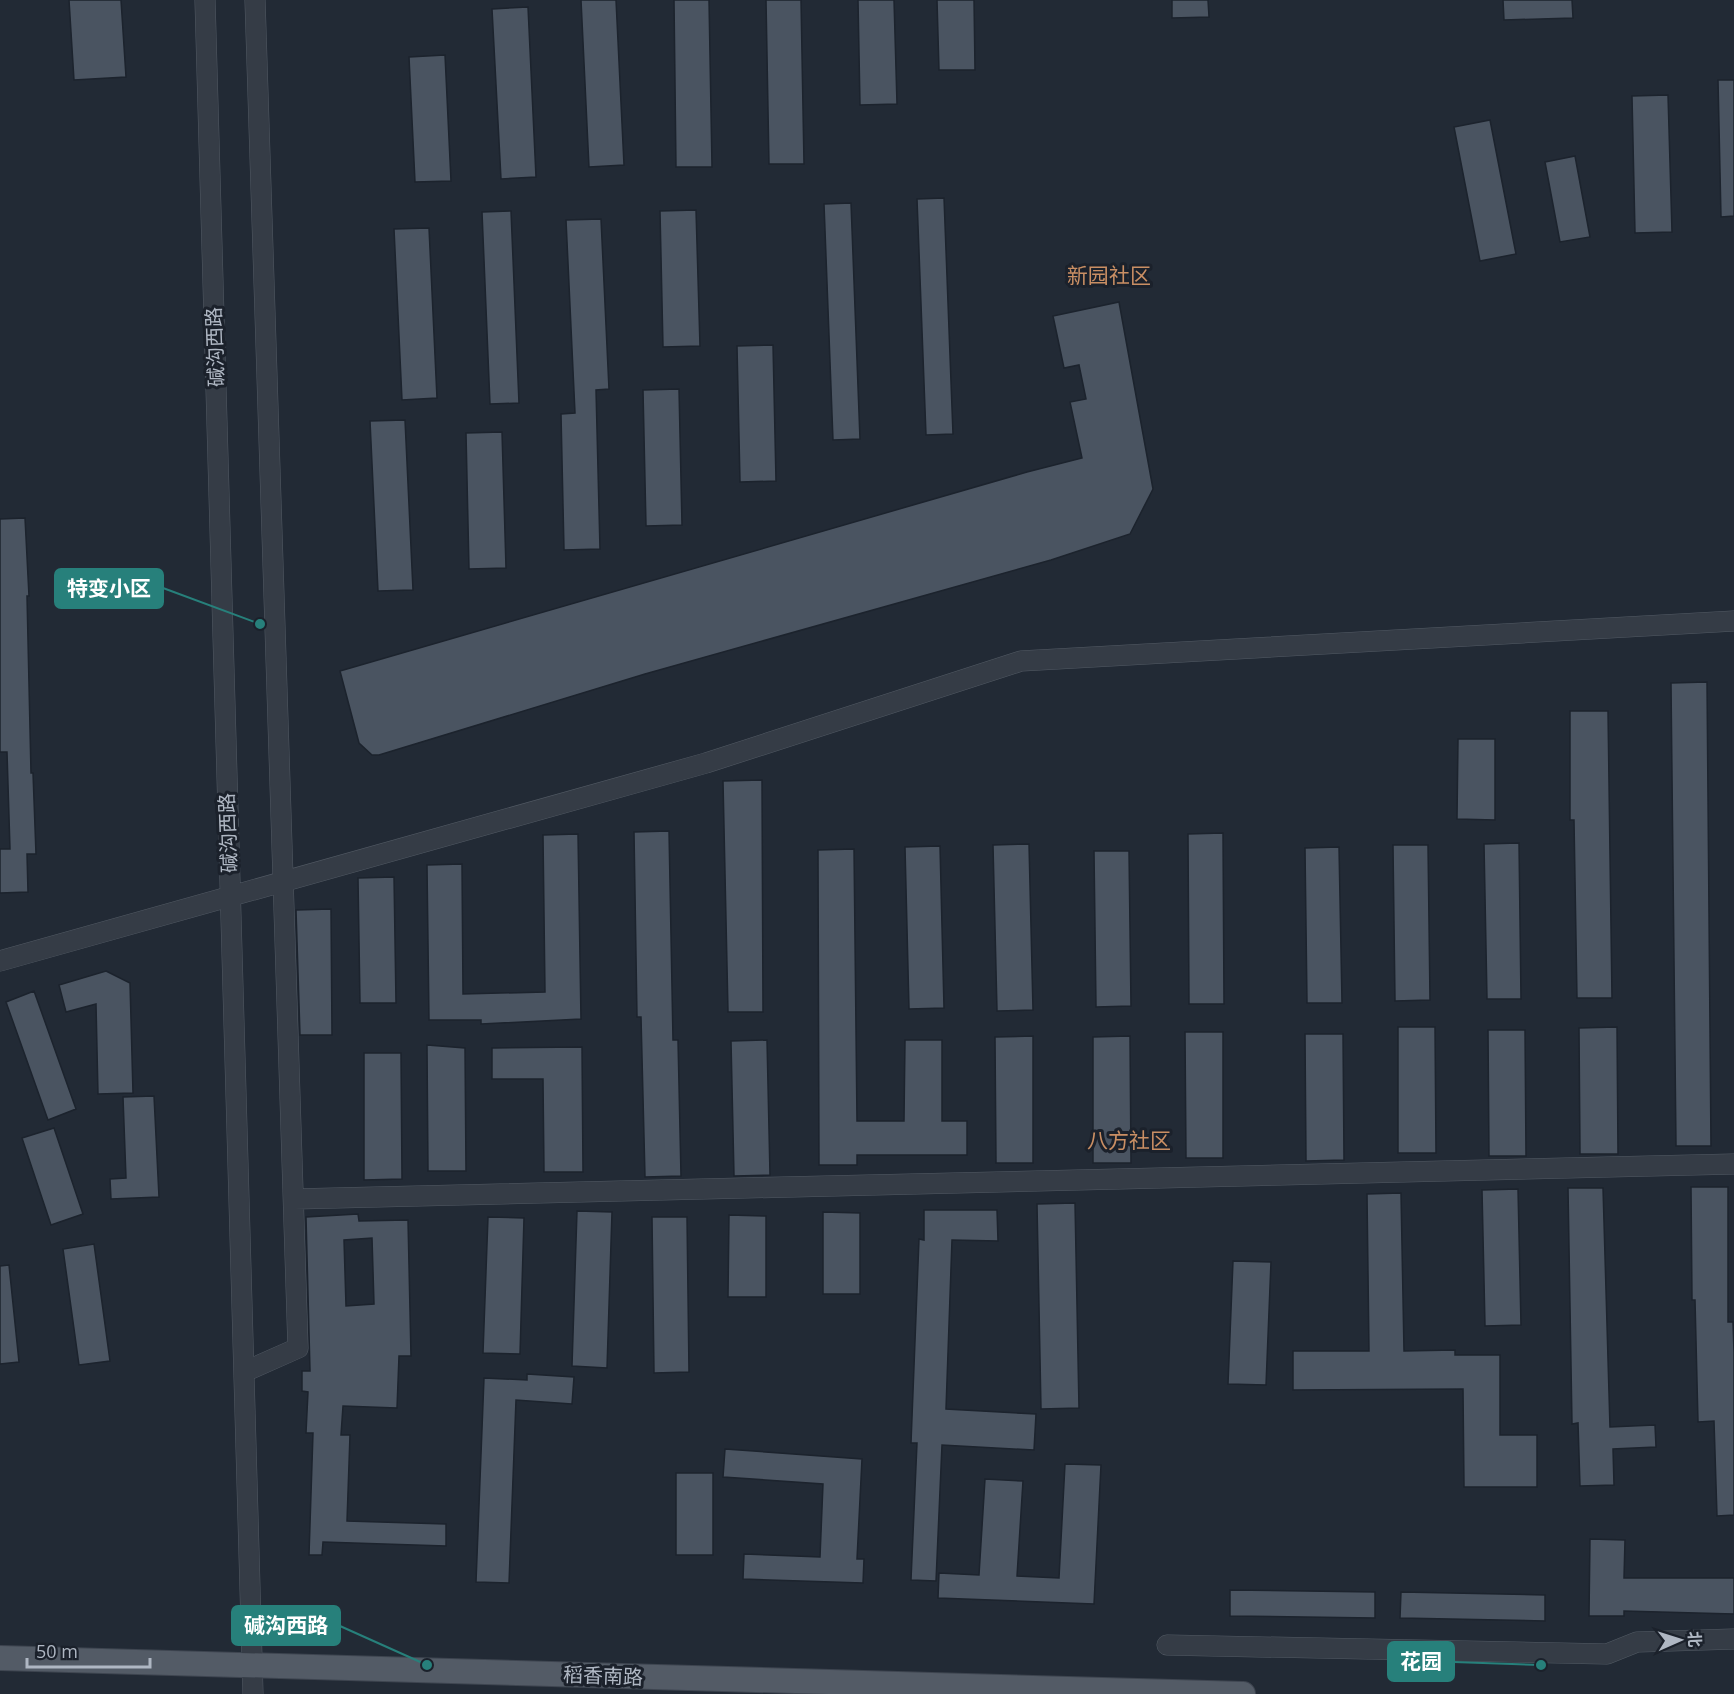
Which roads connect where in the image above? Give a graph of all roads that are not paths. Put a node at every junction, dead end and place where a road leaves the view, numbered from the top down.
1 (205, 0) edge
2 (255, 0) edge
3 (1734, 621) edge
4 (284, 880) junction
5 (230, 896) junction
6 (0, 961) edge
7 (1734, 1164) edge
8 (294, 1199) junction
9 (244, 1372) junction
10 (1734, 1639) edge
11 (1167, 1645) dead end
12 (0, 1658) edge
13 (252, 1665) junction
14 (253, 1694) edge
15 (1243, 1694) edge

1 - 5 street, 碱沟西路
2 - 4 street
3 - 4 street
4 - 5 street
4 - 8 street
5 - 6 street
5 - 9 street, 碱沟西路
7 - 8 street
8 - 9 street
9 - 13 street, 碱沟西路
10 - 11 street
12 - 13 main road, 稻香南路
13 - 14 street, 碱沟西路
13 - 15 main road, 稻香南路

